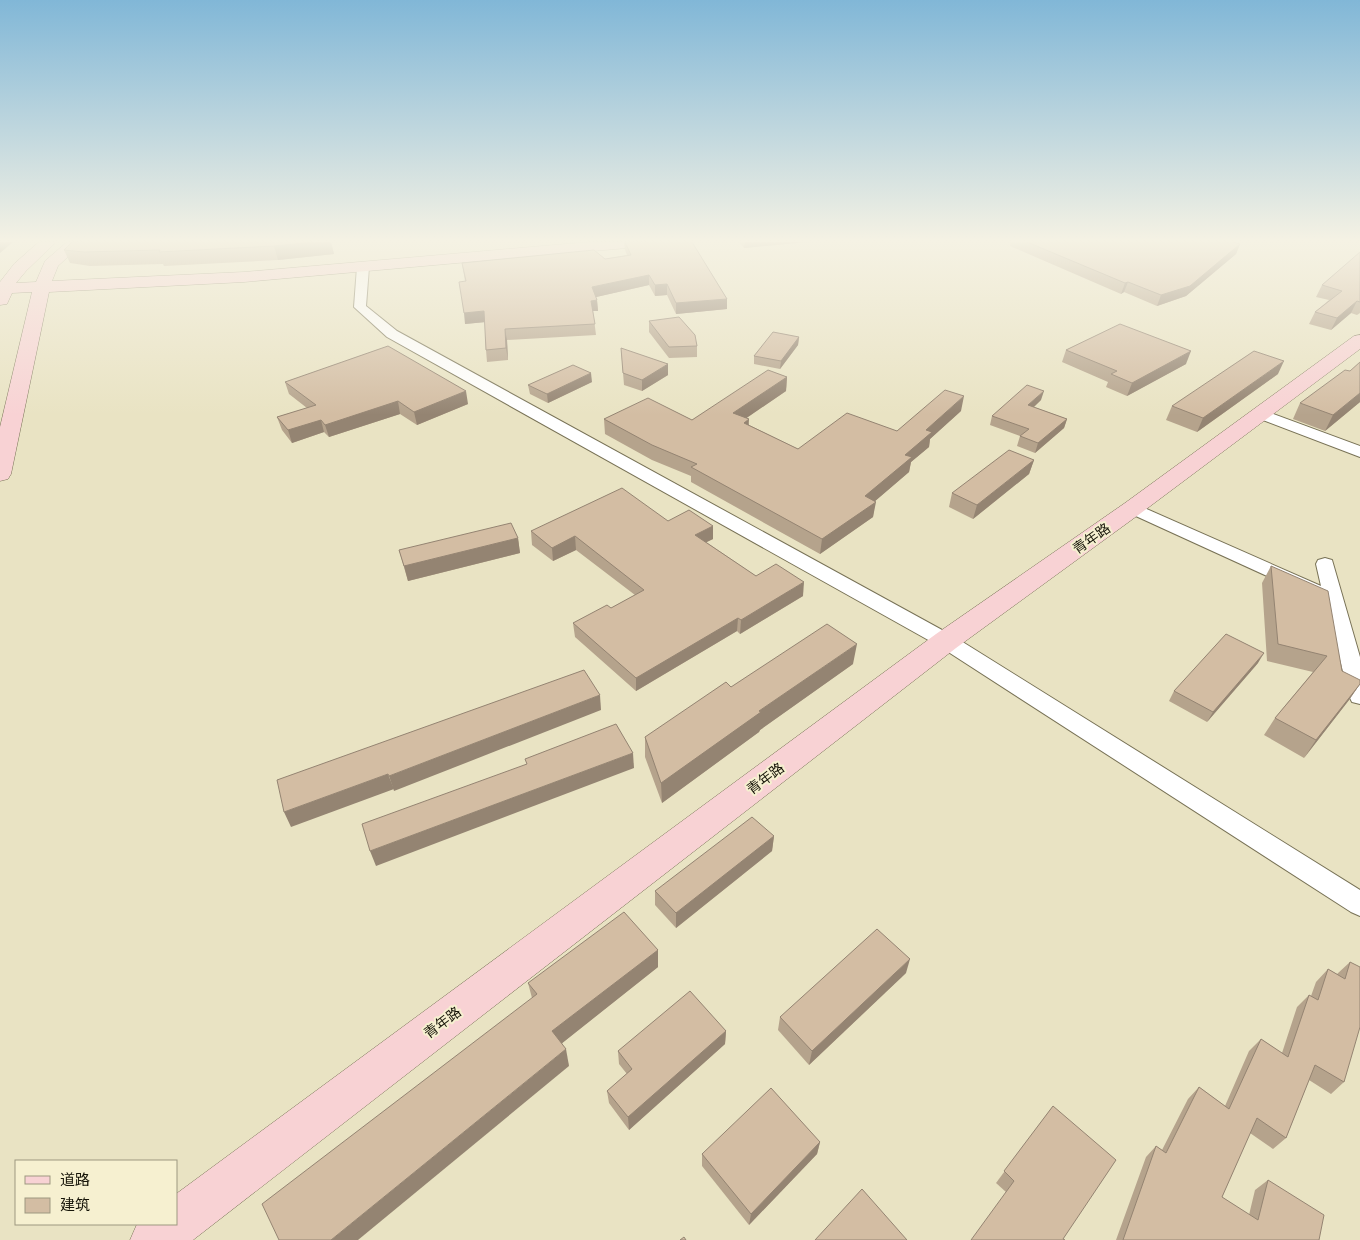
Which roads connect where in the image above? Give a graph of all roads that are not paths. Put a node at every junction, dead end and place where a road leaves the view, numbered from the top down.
1 (40, 300) edge
2 (361, 300) edge
3 (1360, 340) edge
4 (1260, 414) junction
5 (1360, 452) edge
6 (0, 474) edge
7 (1133, 508) junction
8 (1325, 564) dead end
9 (1335, 600) junction
10 (946, 641) junction
11 (1360, 696) edge
12 (1360, 904) edge
13 (178, 1221) edge
14 (173, 1225) edge
15 (154, 1240) edge

1 - 6 main road
2 - 10 street
3 - 4 main road, 青年路
4 - 5 street
4 - 7 main road, 青年路
7 - 9 street
7 - 10 main road, 青年路
8 - 9 street
9 - 11 street
10 - 12 street
10 - 13 main road, 青年路
14 - 15 main road, 青年路

